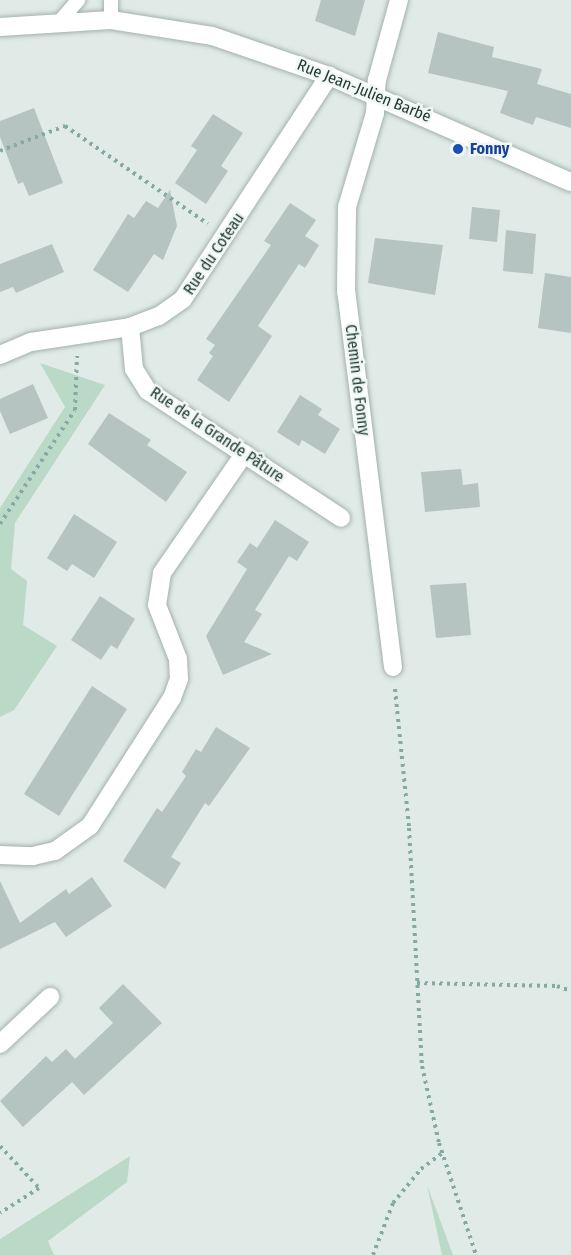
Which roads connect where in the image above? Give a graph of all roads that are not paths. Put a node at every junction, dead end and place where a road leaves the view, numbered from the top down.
1 (78, 0) edge
2 (111, 0) edge
3 (399, 0) edge
4 (111, 20) junction
5 (60, 21) junction
6 (0, 27) edge
7 (329, 76) junction
8 (376, 96) junction
9 (571, 182) edge
10 (130, 327) junction
11 (0, 355) edge
12 (244, 454) junction
13 (341, 518) dead end
14 (393, 666) road end
15 (0, 855) edge
16 (50, 997) dead end
17 (0, 1044) edge

1 - 5 lane
2 - 4 lane
3 - 8 street, Chemin de Fonny
4 - 5 street, Rue Jean-Julien Barbé
4 - 7 street, Rue Jean-Julien Barbé
5 - 6 street, Rue Jean-Julien Barbé
7 - 8 street, Rue Jean-Julien Barbé
7 - 10 street, Rue du Coteau
8 - 9 street, Rue Jean-Julien Barbé
8 - 14 street, Chemin de Fonny
10 - 11 street, Rue du Coteau
10 - 12 street, Rue de la Grande Pâture
12 - 13 street, Rue de la Grande Pâture
12 - 15 street
16 - 17 street

